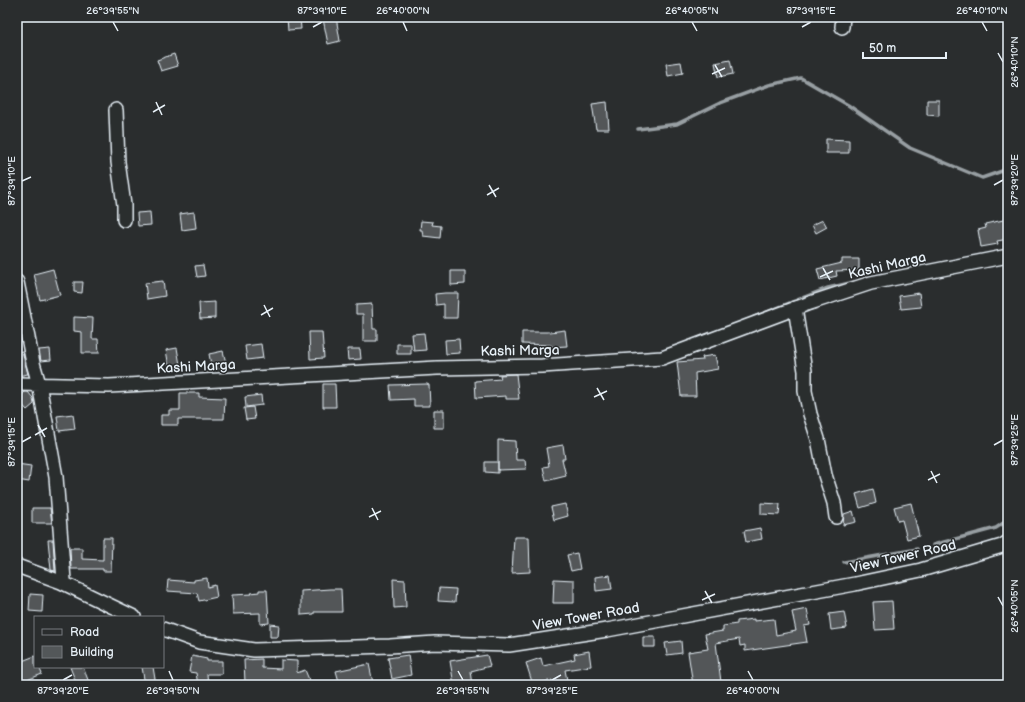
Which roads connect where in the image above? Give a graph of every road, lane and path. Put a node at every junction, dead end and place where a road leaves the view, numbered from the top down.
1 (116, 110) dead end
2 (124, 220) dead end
3 (1008, 256) edge
4 (17, 282) edge
5 (795, 308) junction
6 (17, 384) edge
7 (39, 384) junction
8 (836, 517) dead end
9 (1008, 542) edge
10 (17, 566) edge
11 (61, 582) junction
12 (132, 616) edge
13 (164, 629) edge

1 - 2 street
3 - 5 street, Kashi Marga
4 - 7 street
5 - 7 street, Kashi Marga
5 - 8 street
6 - 7 street, Kashi Marga
7 - 11 street
9 - 13 street, View Tower Road
10 - 11 street
11 - 12 street

